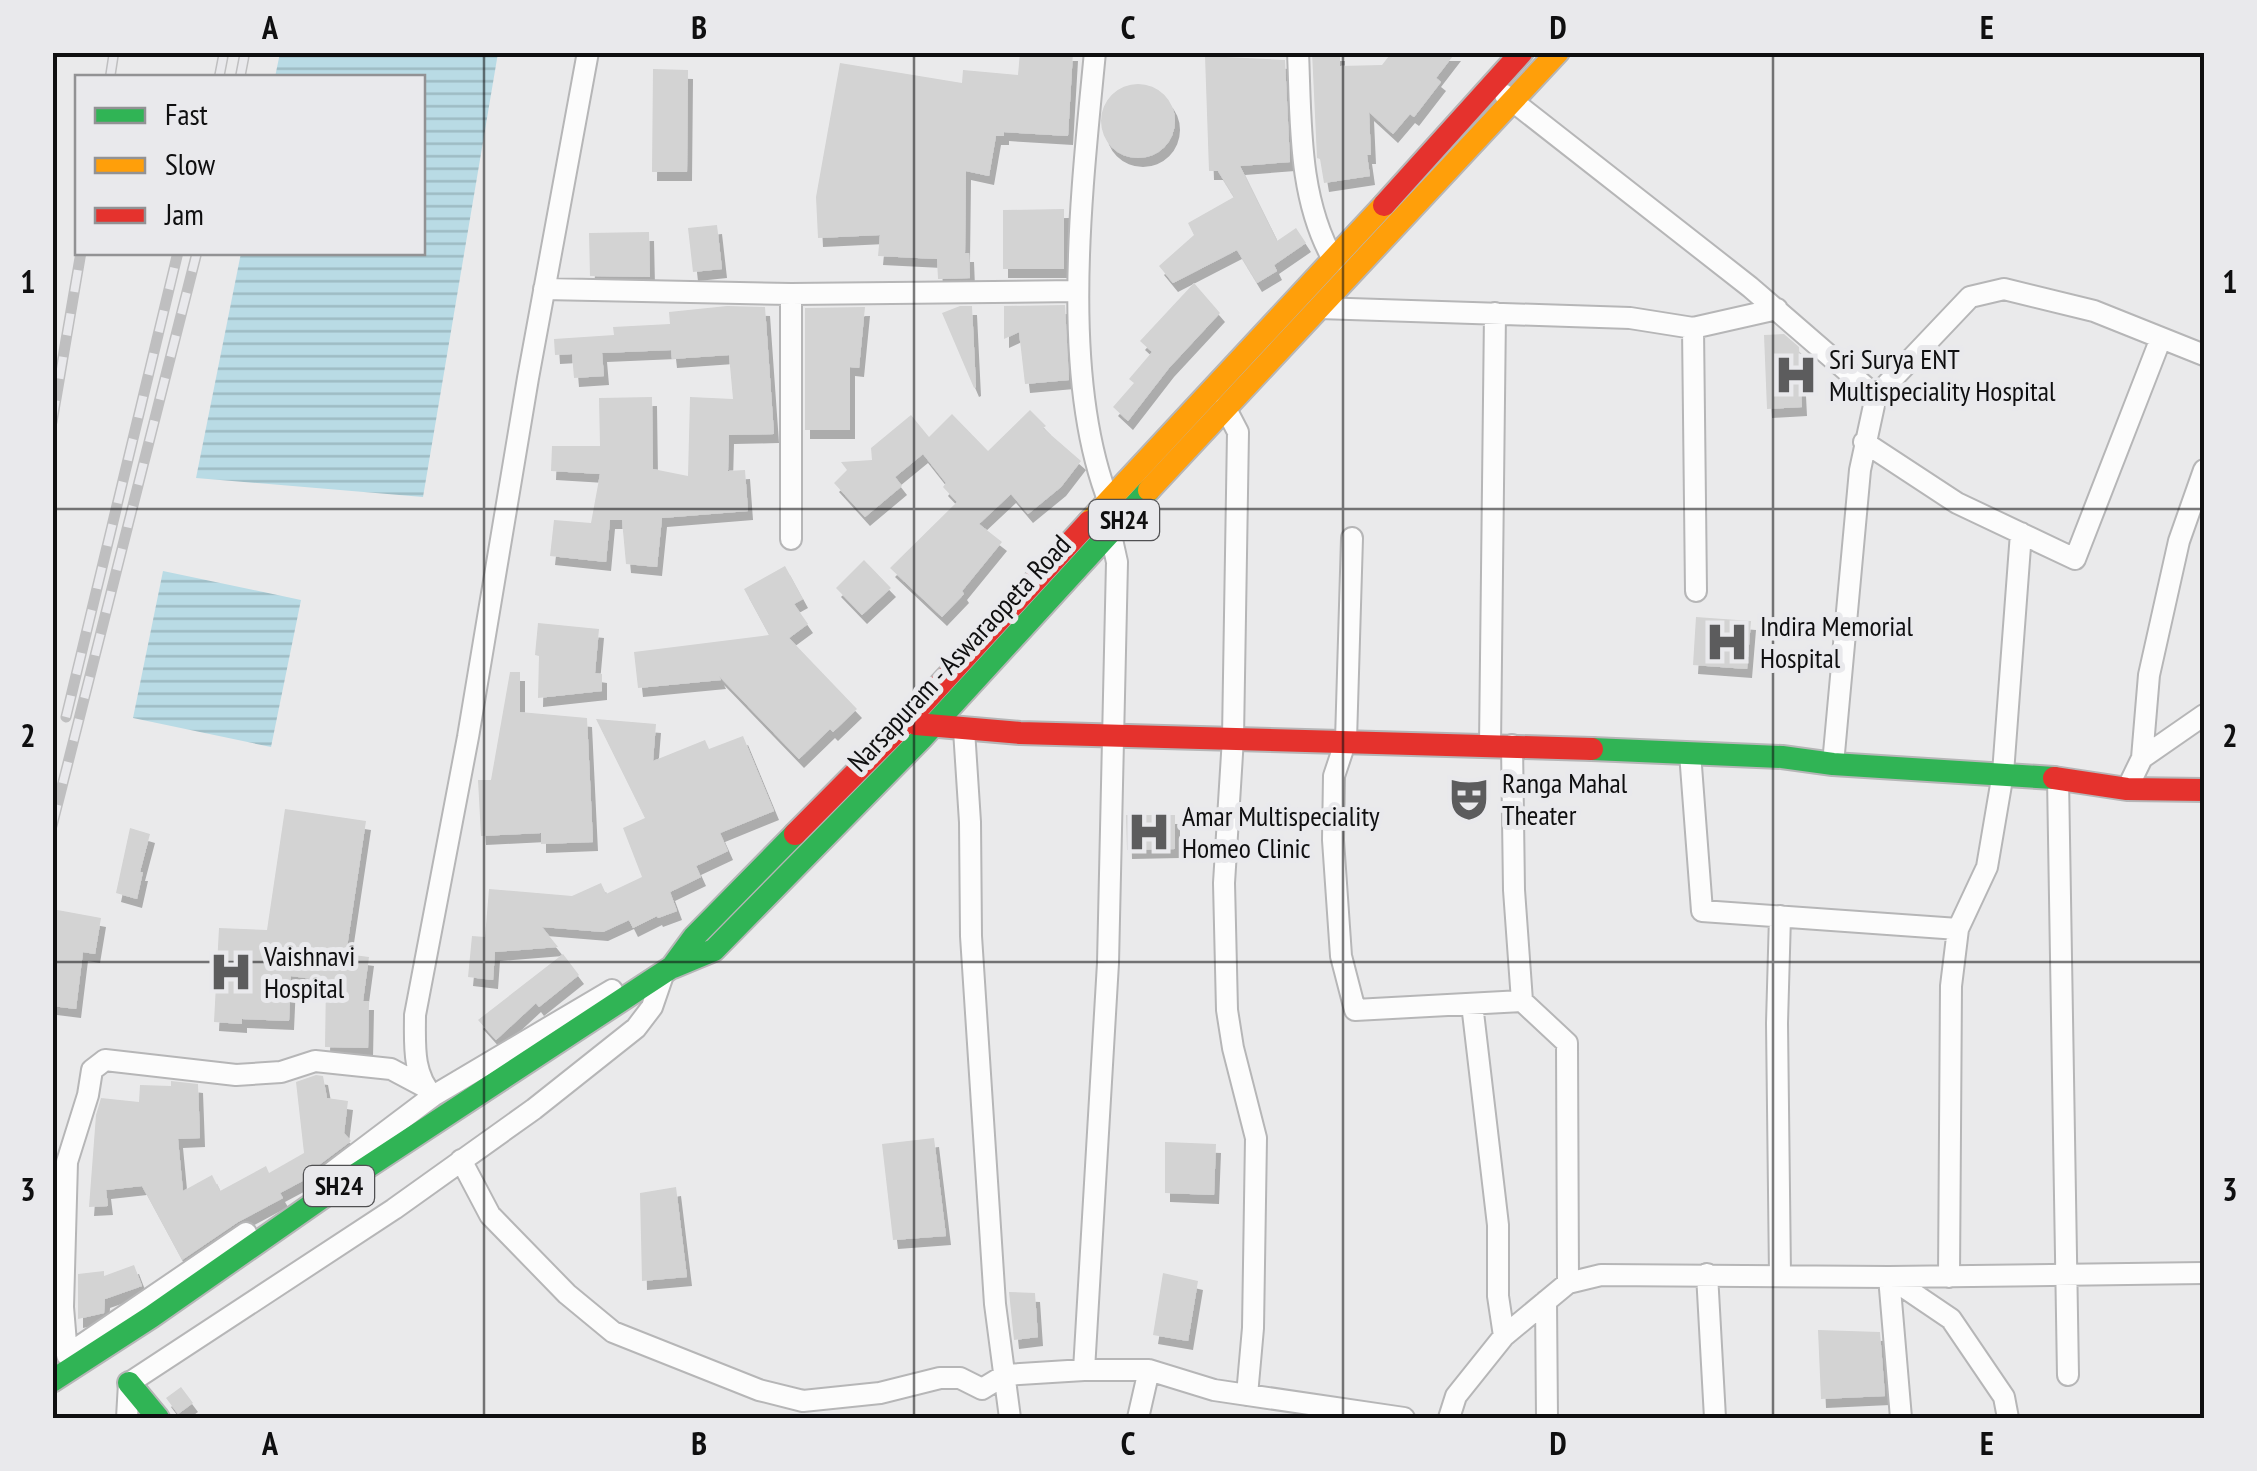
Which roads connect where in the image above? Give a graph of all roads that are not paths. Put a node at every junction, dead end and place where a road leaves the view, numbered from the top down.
1 (588, 52) edge
2 (1095, 52) edge
3 (1298, 52) edge
4 (1522, 52) edge
5 (1558, 52) edge
6 (1493, 84) junction
7 (1511, 101) junction
8 (1334, 261) junction
9 (544, 289) junction
10 (1078, 291) junction
11 (792, 294) junction
12 (1319, 308) junction
13 (1777, 309) junction
14 (1495, 312) junction
15 (1693, 328) junction
16 (2161, 338) junction
17 (2204, 355) edge
18 (1876, 396) junction
19 (1225, 408) junction
20 (1864, 442) junction
21 (2204, 470) edge
22 (1109, 502) junction
23 (2021, 533) junction
24 (1111, 535) junction
25 (1352, 538) dead end
26 (791, 540) dead end
27 (1696, 592) dead end
28 (2204, 715) edge
29 (905, 723) junction
30 (933, 726) junction
31 (964, 730) junction
32 (1115, 735) junction
33 (1233, 738) junction
34 (1346, 740) junction
35 (1501, 745) junction
36 (1690, 753) junction
37 (2142, 758) junction
38 (1833, 764) junction
39 (2003, 773) junction
40 (2058, 778) junction
41 (2127, 789) junction
42 (2204, 790) edge
43 (1780, 916) junction
44 (1958, 929) junction
45 (668, 971) junction
46 (1522, 1001) junction
47 (1472, 1004) junction
48 (428, 1091) junction
49 (462, 1160) junction
50 (2204, 1273) edge
51 (1708, 1274) junction
52 (1780, 1275) junction
53 (2068, 1275) junction
54 (1949, 1277) junction
55 (1889, 1278) junction
56 (1568, 1282) junction
57 (1546, 1301) junction
58 (1504, 1336) junction
59 (1084, 1370) junction
60 (1148, 1370) junction
61 (1005, 1375) junction
62 (2068, 1375) dead end
63 (52, 1380) edge
64 (129, 1383) junction
65 (1247, 1395) junction
66 (1283, 1409) edge
67 (804, 1410) edge
68 (127, 1418) edge
69 (158, 1418) edge
70 (1010, 1418) edge
71 (1138, 1418) edge
72 (1404, 1418) edge
73 (1450, 1418) edge
74 (1546, 1418) edge
75 (1715, 1418) edge
76 (1901, 1418) edge
77 (2008, 1418) edge

1 - 9 street
2 - 10 street
3 - 8 street
4 - 6 main road, Narsapuram - Aswaraopeta Road / SH24
5 - 7 main road, Narsapuram - Aswaraopeta Road / SH24
6 - 7 street
6 - 8 main road, Narsapuram - Aswaraopeta Road / SH24
7 - 12 main road, Narsapuram - Aswaraopeta Road / SH24
7 - 13 street
8 - 22 main road, Narsapuram - Aswaraopeta Road / SH24
9 - 11 street
9 - 48 street
10 - 11 street
10 - 22 street
11 - 26 street
12 - 14 street
12 - 19 main road, Narsapuram - Aswaraopeta Road / SH24
13 - 15 street
13 - 18 street
14 - 15 street
14 - 35 street
15 - 27 street
16 - 17 street
16 - 18 street
16 - 23 street
18 - 20 street
19 - 24 main road, Narsapuram - Aswaraopeta Road / SH24
19 - 33 street
20 - 23 street
20 - 38 street
21 - 37 street
22 - 29 main road, Narsapuram - Aswaraopeta Road / SH24
23 - 39 street
24 - 30 main road, Narsapuram - Aswaraopeta Road / SH24
24 - 32 street
25 - 34 street
28 - 37 street
29 - 30 main road
29 - 45 main road, Narsapuram - Aswaraopeta Road / SH24
30 - 31 main road
30 - 45 main road, Narsapuram - Aswaraopeta Road / SH24
31 - 32 main road
31 - 61 street
32 - 33 main road
32 - 59 street
33 - 34 main road
33 - 65 street
34 - 35 main road
34 - 47 street
35 - 36 main road
35 - 46 street
36 - 38 main road
36 - 43 street
37 - 41 street
38 - 39 main road
39 - 40 main road
39 - 44 street
40 - 41 main road
40 - 53 street
41 - 42 main road
43 - 44 street
43 - 52 street
44 - 54 street
45 - 48 street
45 - 49 street
45 - 63 main road, Narsapuram - Aswaraopeta Road / SH24
46 - 47 street
46 - 56 street
47 - 58 street
48 - 48 street
49 - 64 street
49 - 67 street
50 - 53 street
51 - 52 street
51 - 56 street
51 - 75 street
52 - 55 street
53 - 54 street
53 - 62 street
54 - 55 street
55 - 76 street
55 - 77 street
56 - 57 street
57 - 58 street
57 - 74 street
58 - 73 street
59 - 60 street
59 - 61 street
60 - 65 street
60 - 71 street
61 - 67 street
61 - 70 street
64 - 68 street
64 - 69 main road
65 - 66 street
66 - 72 street

